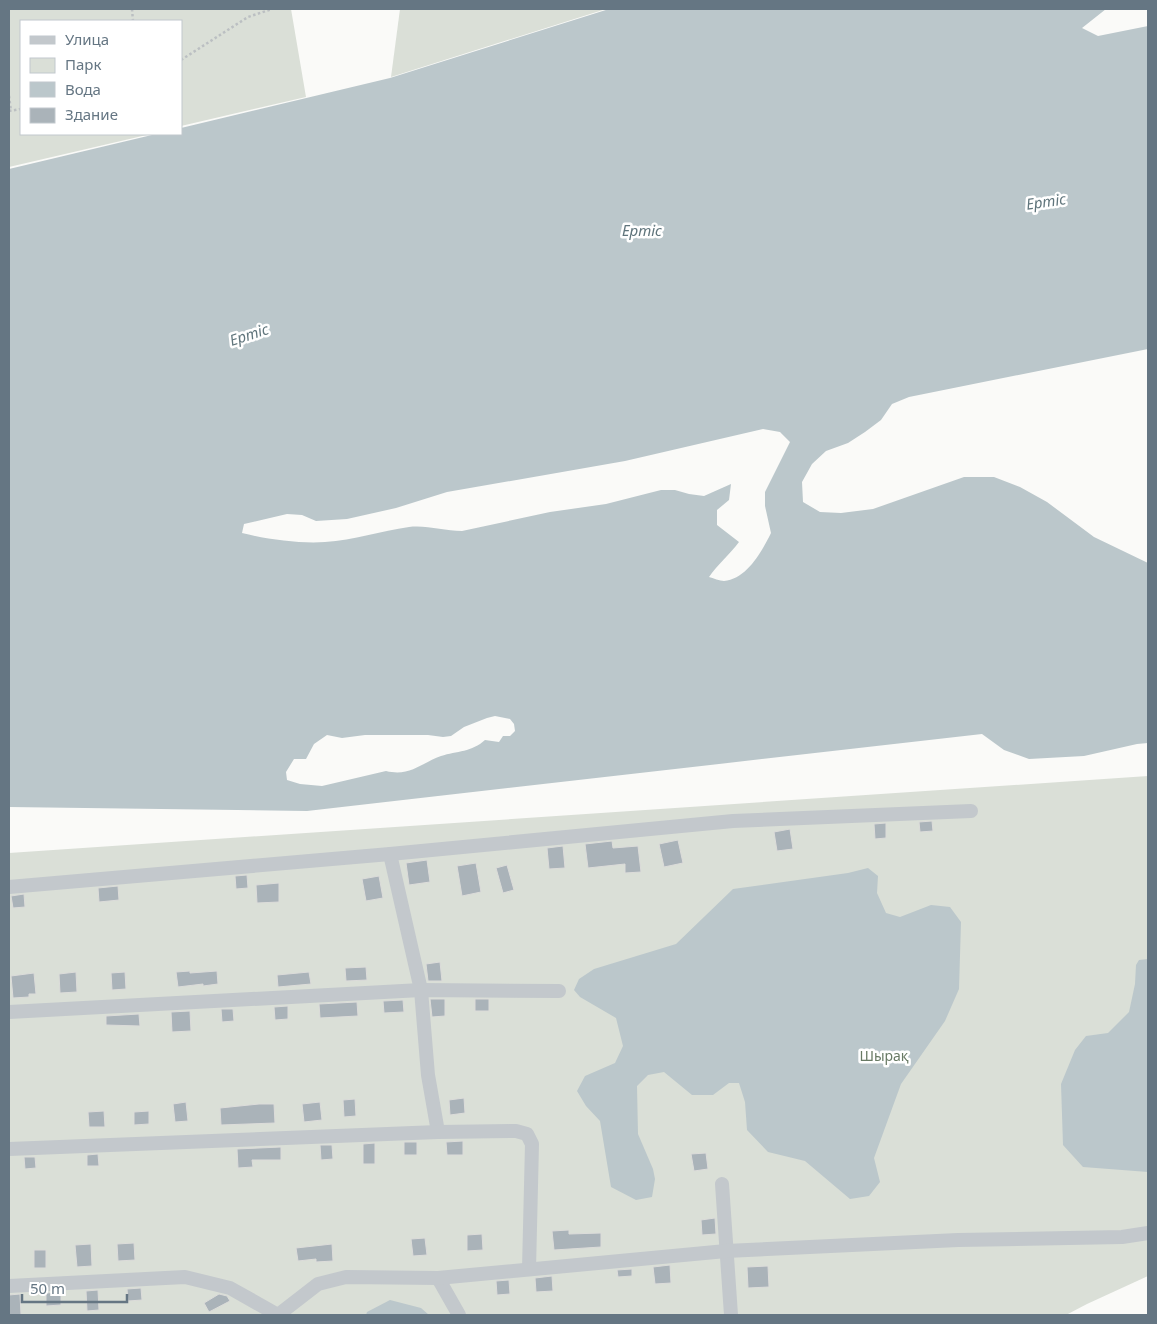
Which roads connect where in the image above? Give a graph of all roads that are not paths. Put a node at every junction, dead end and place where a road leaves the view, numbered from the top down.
1 (971, 811) dead end
2 (390, 854) junction
3 (9, 887) edge
4 (421, 990) junction
5 (560, 991) dead end
6 (9, 1012) edge
7 (438, 1132) junction
8 (9, 1149) edge
9 (722, 1184) dead end
10 (1148, 1233) edge
11 (726, 1251) junction
12 (529, 1270) junction
13 (438, 1278) junction
14 (9, 1286) edge
15 (278, 1315) edge
16 (459, 1315) edge
17 (731, 1315) edge

1 - 2 street
2 - 3 street
2 - 4 street
4 - 5 street
4 - 6 street
4 - 7 street
7 - 8 street
7 - 12 street
9 - 11 street
10 - 11 street
11 - 12 street
11 - 17 street
12 - 13 street
13 - 15 street
13 - 16 street
14 - 15 street

